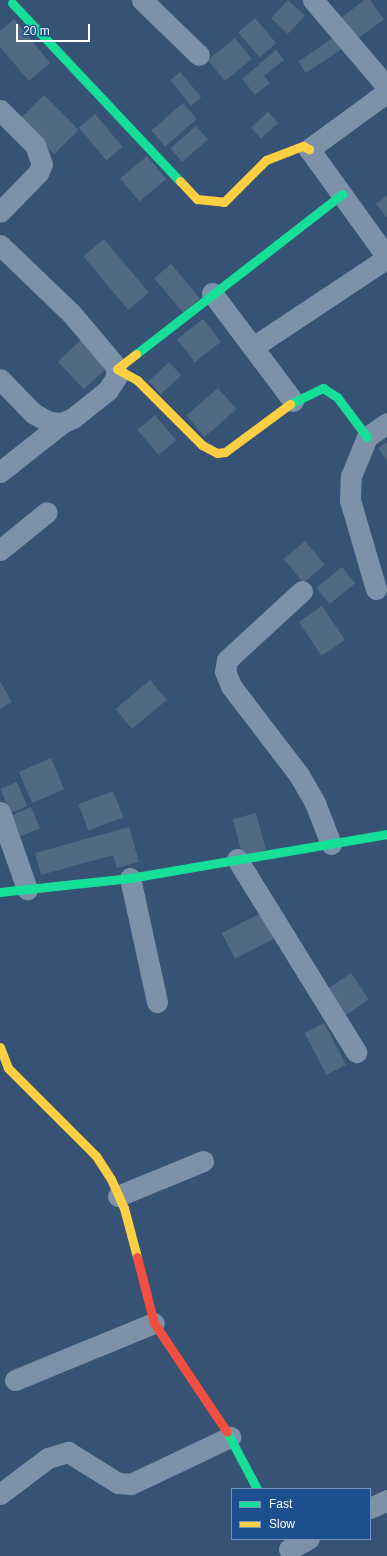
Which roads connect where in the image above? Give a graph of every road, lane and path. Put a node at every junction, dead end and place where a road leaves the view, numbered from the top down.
1 (142, 0) edge
2 (312, 0) edge
3 (9, 4) edge
4 (199, 55) dead end
5 (387, 87) edge
6 (387, 92) edge
7 (0, 110) edge
8 (309, 149) junction
9 (342, 194) junction
10 (0, 212) edge
11 (0, 245) edge
12 (387, 257) edge
13 (212, 293) junction
14 (253, 347) junction
15 (117, 369) junction
16 (0, 379) edge
17 (293, 401) junction
18 (62, 422) junction
19 (387, 423) edge
20 (367, 437) junction
21 (0, 472) edge
22 (47, 512) dead end
23 (0, 550) edge
24 (376, 589) dead end
25 (302, 591) dead end
26 (0, 812) edge
27 (387, 834) edge
28 (331, 844) junction
29 (237, 859) junction
30 (130, 878) junction
31 (27, 889) junction
32 (0, 892) edge
33 (157, 1002) dead end
34 (0, 1047) edge
35 (356, 1052) dead end
36 (203, 1161) dead end
37 (118, 1196) junction
38 (154, 1323) junction
39 (15, 1380) dead end
40 (230, 1438) junction
41 (256, 1488) edge
42 (0, 1494) edge
43 (387, 1500) edge
44 (371, 1508) edge
45 (306, 1540) edge
46 (288, 1548) edge

1 - 4 street
2 - 5 street
3 - 8 street
6 - 8 street
7 - 10 street
8 - 9 street
9 - 12 street
9 - 13 street
11 - 15 street
12 - 14 street
13 - 14 street
13 - 15 street
14 - 17 street
15 - 17 street
15 - 18 street
16 - 18 street
17 - 20 street
18 - 21 street
19 - 20 street
20 - 24 street
22 - 23 street
25 - 28 street
26 - 31 street
27 - 28 street
28 - 29 street
29 - 30 street
29 - 35 street
30 - 31 street
30 - 33 street
31 - 32 street
34 - 37 street
36 - 37 street
37 - 38 street
38 - 39 street
38 - 40 street
40 - 41 street
40 - 42 street
43 - 44 street
45 - 46 street

